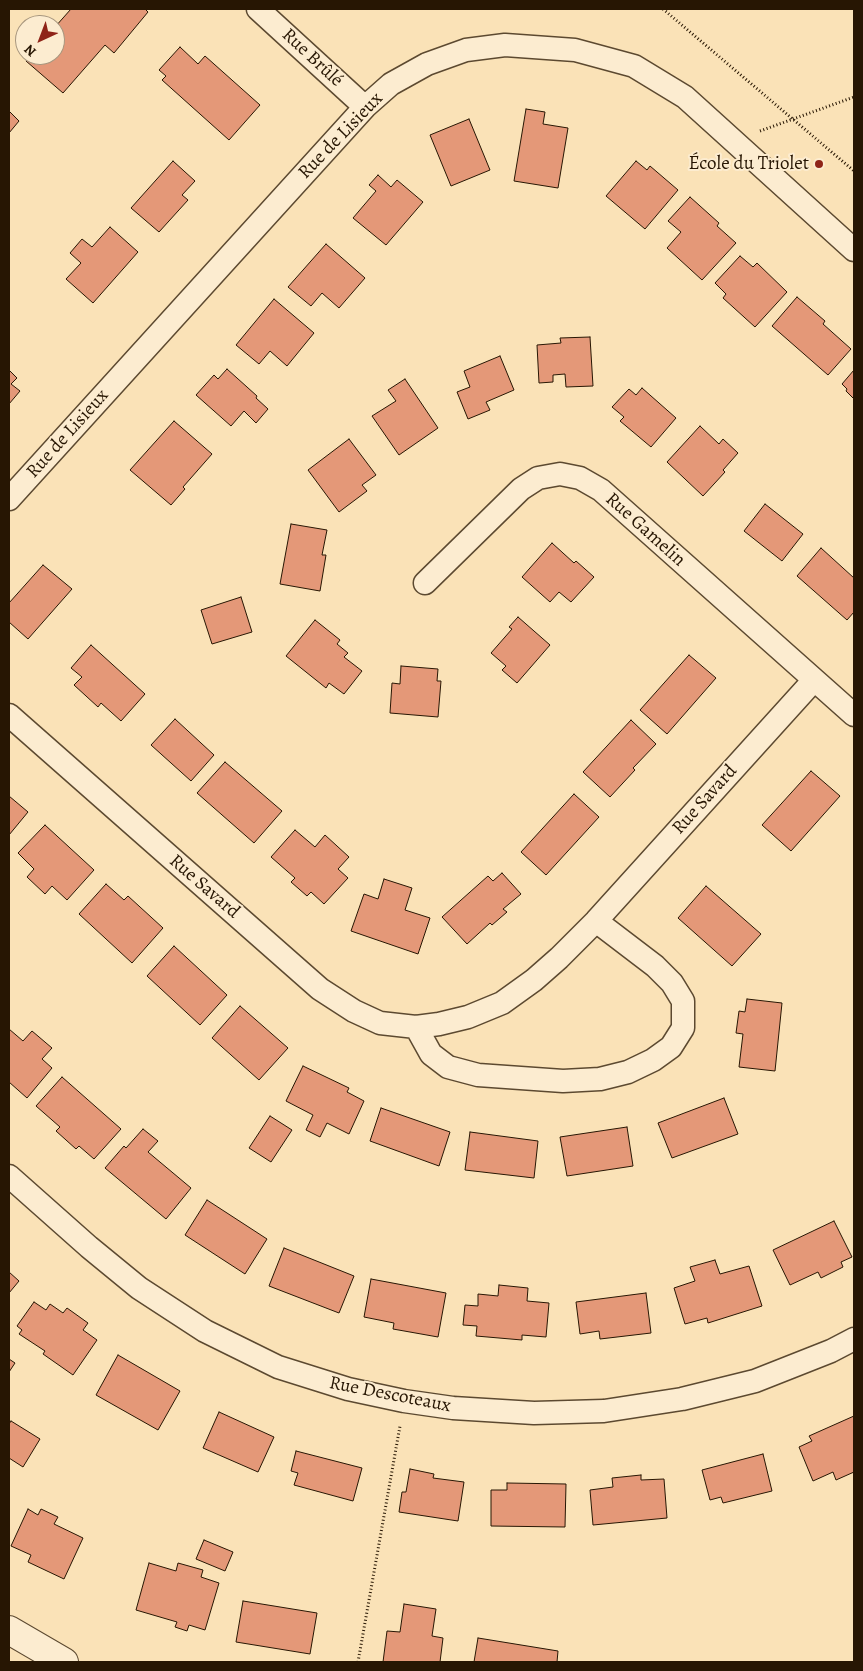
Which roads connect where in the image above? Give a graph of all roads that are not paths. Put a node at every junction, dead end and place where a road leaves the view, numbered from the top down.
1 (258, 9) edge
2 (365, 107) junction
3 (854, 250) edge
4 (9, 499) edge
5 (426, 583) dead end
6 (814, 680) junction
7 (9, 715) edge
8 (854, 715) edge
9 (596, 921) junction
10 (416, 1027) junction
11 (9, 1176) edge
12 (854, 1339) edge
13 (9, 1630) edge
14 (64, 1662) edge

1 - 2 street, Rue Brûlé
2 - 3 street, Rue de Lisieux
2 - 4 street, Rue de Lisieux
5 - 6 street, Rue Gamelin
6 - 8 street, Rue Gamelin
6 - 9 street, Rue Savard
7 - 10 street, Rue Savard
9 - 10 street, Rue Savard
9 - 10 street
11 - 12 street, Rue Descoteaux
13 - 14 street

